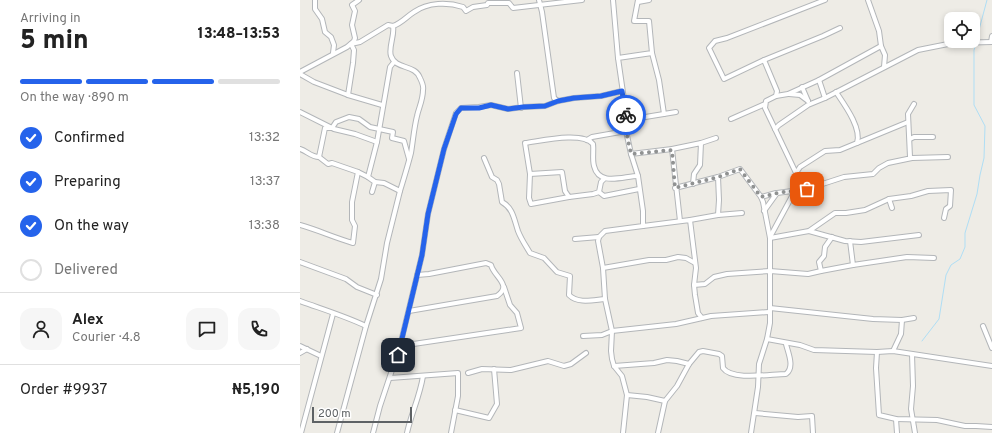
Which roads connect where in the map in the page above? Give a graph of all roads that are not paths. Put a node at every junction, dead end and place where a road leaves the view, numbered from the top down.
1 (315, 0) edge
2 (359, 0) edge
3 (582, 0) edge
4 (613, 0) edge
5 (649, 0) edge
6 (825, 0) edge
7 (868, 0) edge
8 (638, 1) edge
9 (352, 2) edge
10 (540, 2) edge
11 (393, 26) junction
12 (840, 28) dead end
13 (992, 36) edge
14 (992, 42) edge
15 (351, 44) junction
16 (881, 46) junction
17 (333, 53) junction
18 (652, 53) junction
19 (618, 58) junction
20 (764, 60) junction
21 (394, 62) junction
22 (884, 67) junction
23 (300, 72) edge
24 (517, 73) dead end
25 (819, 80) junction
26 (802, 86) junction
27 (622, 91) junction
28 (836, 92) junction
29 (788, 94) junction
30 (348, 95) junction
31 (776, 96) junction
32 (825, 98) junction
33 (558, 101) junction
34 (808, 103) junction
35 (765, 104) junction
36 (914, 104) dead end
37 (382, 105) junction
38 (521, 108) junction
39 (300, 112) edge
40 (676, 112) dead end
41 (664, 114) junction
42 (731, 119) dead end
43 (627, 120) junction
44 (908, 122) junction
45 (774, 127) junction
46 (332, 128) junction
47 (378, 129) junction
48 (626, 131) junction
49 (933, 137) dead end
50 (716, 138) dead end
51 (910, 139) junction
52 (587, 140) junction
53 (377, 142) junction
54 (857, 142) junction
55 (701, 143) junction
56 (300, 149) edge
57 (672, 150) junction
58 (631, 154) junction
59 (948, 157) dead end
60 (319, 158) junction
61 (484, 158) dead end
62 (912, 158) junction
63 (409, 159) junction
64 (358, 172) junction
65 (796, 173) junction
66 (530, 174) junction
67 (638, 176) junction
68 (368, 177) junction
69 (718, 177) junction
70 (604, 179) junction
71 (374, 182) junction
72 (693, 184) junction
73 (675, 188) junction
74 (639, 189) junction
75 (796, 189) junction
76 (400, 191) junction
77 (372, 192) dead end
78 (599, 192) junction
79 (777, 193) junction
80 (569, 197) junction
81 (761, 197) junction
82 (889, 199) junction
83 (892, 208) dead end
84 (764, 211) junction
85 (742, 213) dead end
86 (718, 215) junction
87 (944, 218) dead end
88 (690, 220) junction
89 (680, 221) junction
90 (300, 225) edge
91 (643, 226) junction
92 (809, 231) junction
93 (919, 235) dead end
94 (599, 237) junction
95 (832, 237) junction
96 (770, 238) junction
97 (575, 239) dead end
98 (850, 241) junction
99 (934, 258) dead end
100 (300, 262) edge
101 (695, 263) junction
102 (853, 265) junction
103 (603, 268) junction
104 (770, 271) junction
105 (821, 272) junction
106 (417, 275) junction
107 (694, 285) junction
108 (503, 287) junction
109 (377, 295) junction
110 (605, 299) junction
111 (300, 301) edge
112 (770, 310) junction
113 (409, 311) junction
114 (333, 314) junction
115 (702, 318) junction
116 (914, 318) dead end
117 (902, 320) junction
118 (366, 326) junction
119 (983, 326) dead end
120 (612, 331) junction
121 (583, 336) dead end
122 (767, 339) junction
123 (786, 344) junction
124 (300, 346) edge
125 (400, 346) junction
126 (992, 348) edge
127 (306, 349) junction
128 (893, 351) junction
129 (878, 352) junction
130 (300, 353) edge
131 (586, 353) dead end
132 (912, 354) junction
133 (321, 356) junction
134 (689, 364) junction
135 (614, 366) junction
136 (992, 366) edge
137 (494, 369) junction
138 (468, 373) dead end
139 (759, 375) junction
140 (423, 376) junction
141 (390, 378) junction
142 (627, 395) junction
143 (665, 401) junction
144 (455, 410) junction
145 (755, 413) junction
146 (896, 419) junction
147 (912, 419) junction
148 (992, 427) edge
149 (300, 433) edge
150 (337, 433) edge
151 (373, 433) edge
152 (408, 433) edge
153 (450, 433) edge
154 (623, 433) edge
155 (658, 433) edge
156 (751, 433) edge
157 (813, 433) edge
158 (897, 433) edge
159 (915, 433) edge

1 - 17 street
2 - 9 street
3 - 10 street
4 - 19 street
5 - 8 street
6 - 20 street
7 - 16 street
8 - 18 street
9 - 15 street
10 - 11 street
10 - 33 street
11 - 15 street
11 - 21 street
12 - 20 street
13 - 14 street
14 - 22 street
15 - 17 street
15 - 30 street
16 - 22 street
16 - 25 street
17 - 23 street
18 - 19 street
18 - 41 street
19 - 27 street
20 - 31 street
21 - 37 street
21 - 63 street
22 - 28 street
23 - 30 street
24 - 38 street
25 - 26 street
25 - 32 street
26 - 29 street
26 - 34 street
27 - 33 street
27 - 43 street
28 - 32 street
28 - 54 street
29 - 31 street
29 - 34 street
30 - 37 street
31 - 35 street
32 - 34 street
33 - 38 street
34 - 45 street
35 - 42 street
35 - 45 street
36 - 44 street
37 - 47 street
38 - 106 street
39 - 46 street
40 - 41 street
41 - 43 street
43 - 48 street
44 - 51 street
44 - 54 street
45 - 65 street
46 - 47 street
46 - 53 street
46 - 60 street
47 - 53 street
47 - 63 street
48 - 52 street
48 - 58 street
49 - 51 street
50 - 55 street
51 - 62 street
52 - 66 street
52 - 70 street
53 - 68 street
54 - 65 street
55 - 57 street
55 - 72 street
56 - 60 street
57 - 58 street
57 - 73 street
58 - 67 street
59 - 62 street
60 - 64 street
61 - 110 street
62 - 75 street
63 - 76 street
64 - 68 street
64 - 90 street
65 - 75 street
66 - 80 street
66 - 80 street
67 - 70 street
67 - 74 street
68 - 71 street
69 - 72 street
69 - 81 street
69 - 86 street
70 - 78 street
71 - 76 street
71 - 77 street
72 - 73 street
73 - 89 street
74 - 78 street
74 - 91 street
75 - 79 street
75 - 96 street
76 - 109 street
78 - 80 street
79 - 81 street
79 - 84 street
81 - 84 street
82 - 83 street
82 - 87 street
82 - 92 street
84 - 96 street
85 - 86 street
86 - 88 street
88 - 89 street
88 - 101 street
89 - 91 street
91 - 94 street
92 - 95 street
92 - 96 street
93 - 98 street
94 - 97 street
94 - 103 street
95 - 98 street
95 - 105 street
96 - 104 street
98 - 102 street
99 - 102 street
100 - 109 street
101 - 103 street
101 - 107 street
102 - 105 street
103 - 110 street
104 - 105 street
104 - 107 street
104 - 112 street
106 - 108 street
106 - 113 street
107 - 115 street
108 - 113 street
108 - 125 street
109 - 118 street
110 - 120 street
111 - 114 street
112 - 115 street
112 - 117 street
112 - 122 street
113 - 125 street
114 - 118 street
114 - 133 street
115 - 120 street
116 - 117 street
117 - 128 street
118 - 150 street
119 - 126 street
120 - 121 street
120 - 135 street
122 - 123 street
122 - 139 street
123 - 129 street
123 - 139 street
124 - 127 street
125 - 141 street
127 - 130 street
127 - 133 street
128 - 129 street
128 - 132 street
129 - 146 street
131 - 137 street
132 - 136 street
132 - 147 street
133 - 149 street
134 - 135 street
134 - 139 street
134 - 143 street
135 - 142 street
137 - 138 street
137 - 144 street
139 - 145 street
140 - 141 street
140 - 144 street
140 - 152 street
141 - 151 street
142 - 143 street
142 - 154 street
143 - 155 street
144 - 153 street
145 - 156 street
145 - 157 street
146 - 147 street
146 - 158 street
147 - 148 street
147 - 159 street

